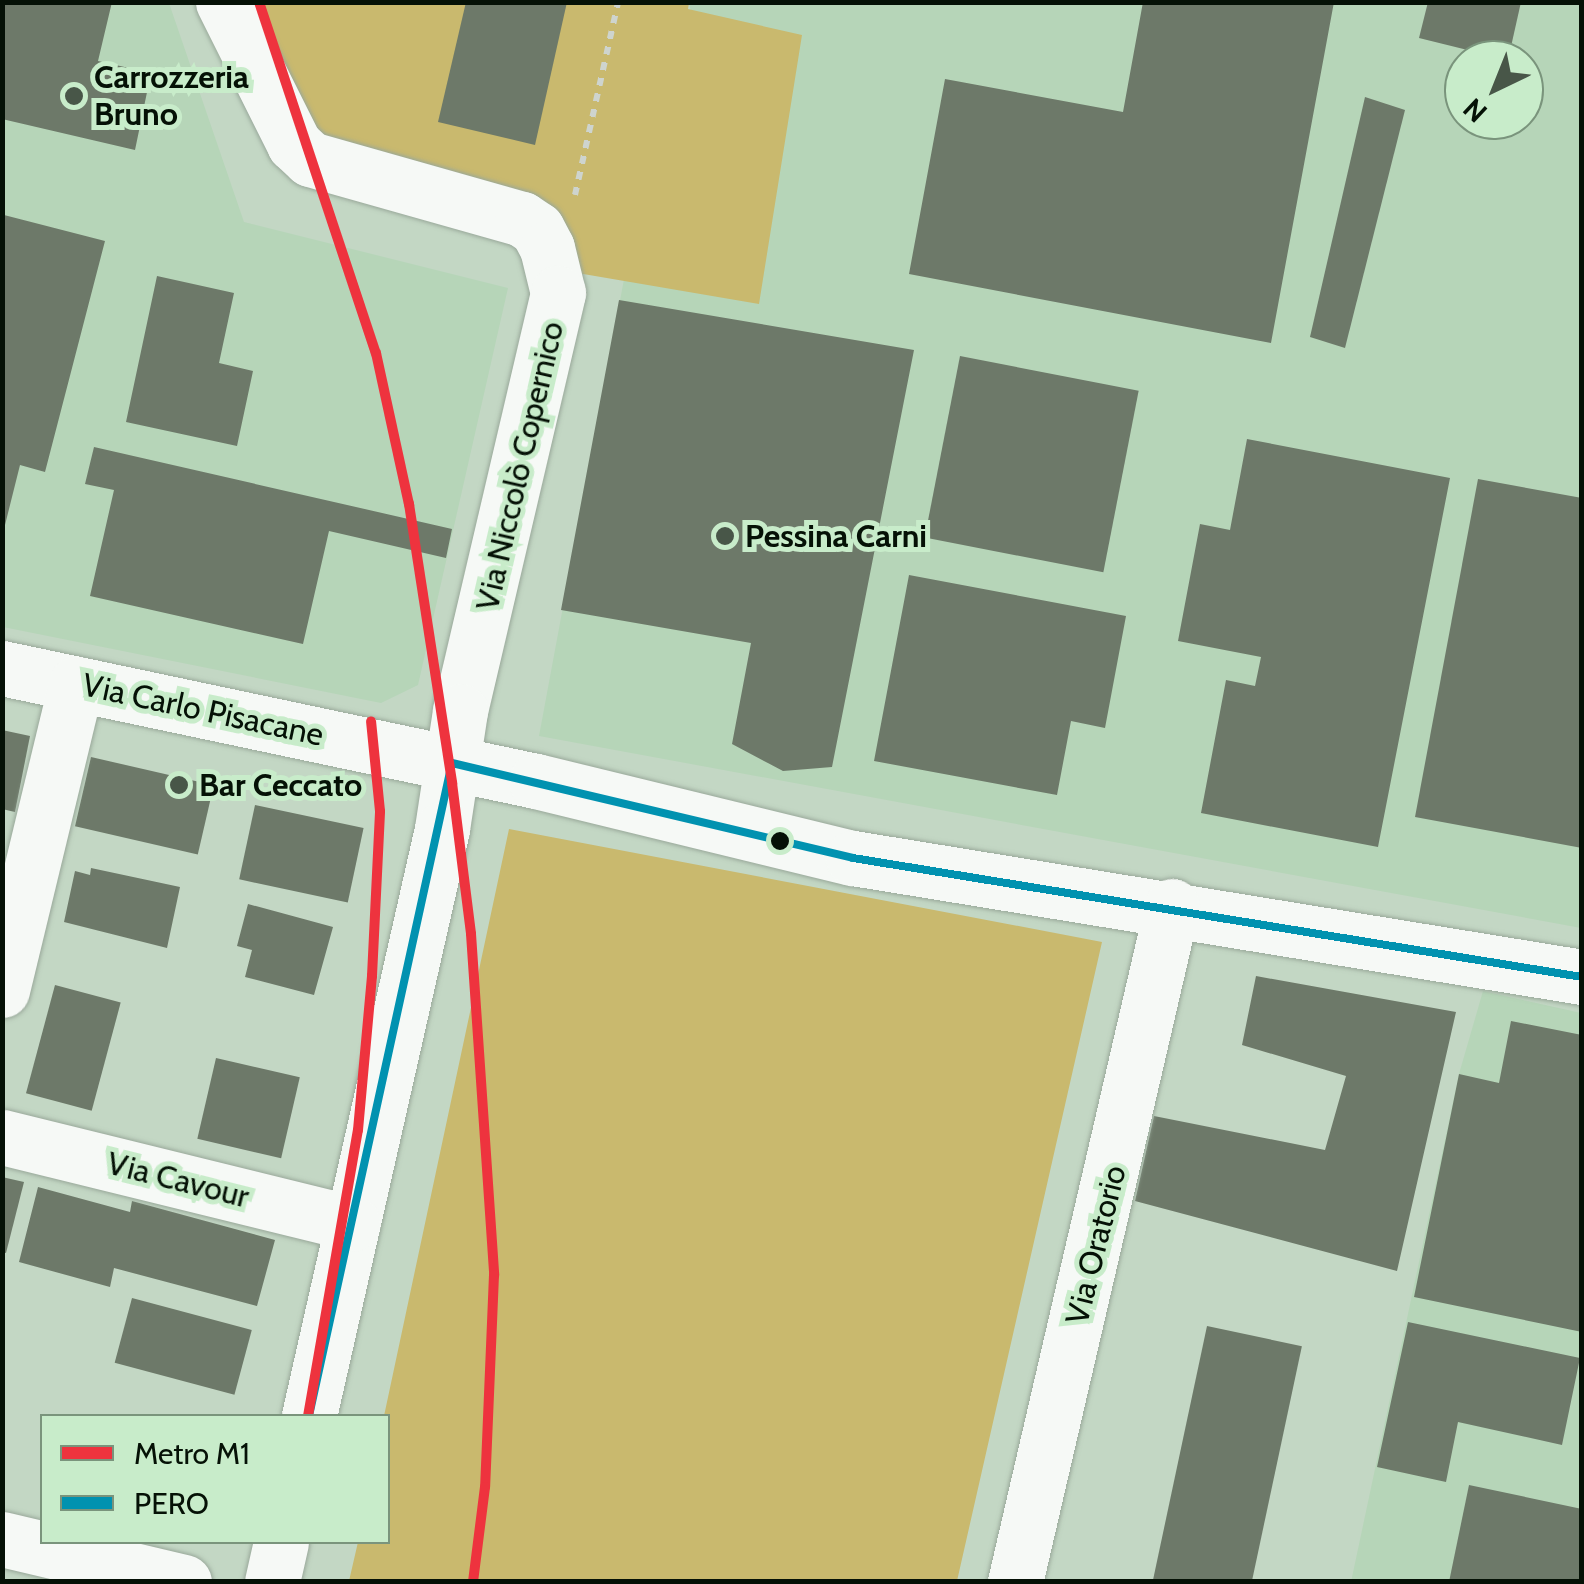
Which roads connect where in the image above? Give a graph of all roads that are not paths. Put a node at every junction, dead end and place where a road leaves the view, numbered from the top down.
1 (224, 2) edge
2 (2, 668) edge
3 (76, 684) junction
4 (452, 763) junction
5 (1172, 906) junction
6 (1582, 977) edge
7 (2, 990) edge
8 (2, 1136) edge
9 (353, 1223) junction
10 (309, 1414) edge
11 (2, 1539) edge
12 (281, 1544) edge
13 (184, 1582) edge
14 (272, 1582) edge
15 (1015, 1582) edge

1 - 4 street, Via Niccolò Copernico
2 - 3 street, Via Carlo Pisacane
3 - 4 street, Via Carlo Pisacane
3 - 7 street
4 - 5 street, Via Carlo Pisacane
4 - 9 street, Via Niccolò Copernico
5 - 6 street, Via Carlo Pisacane
5 - 15 street, Via Oratorio
8 - 9 street, Via Cavour
9 - 10 street, Via Niccolò Copernico
11 - 13 street
12 - 14 street

